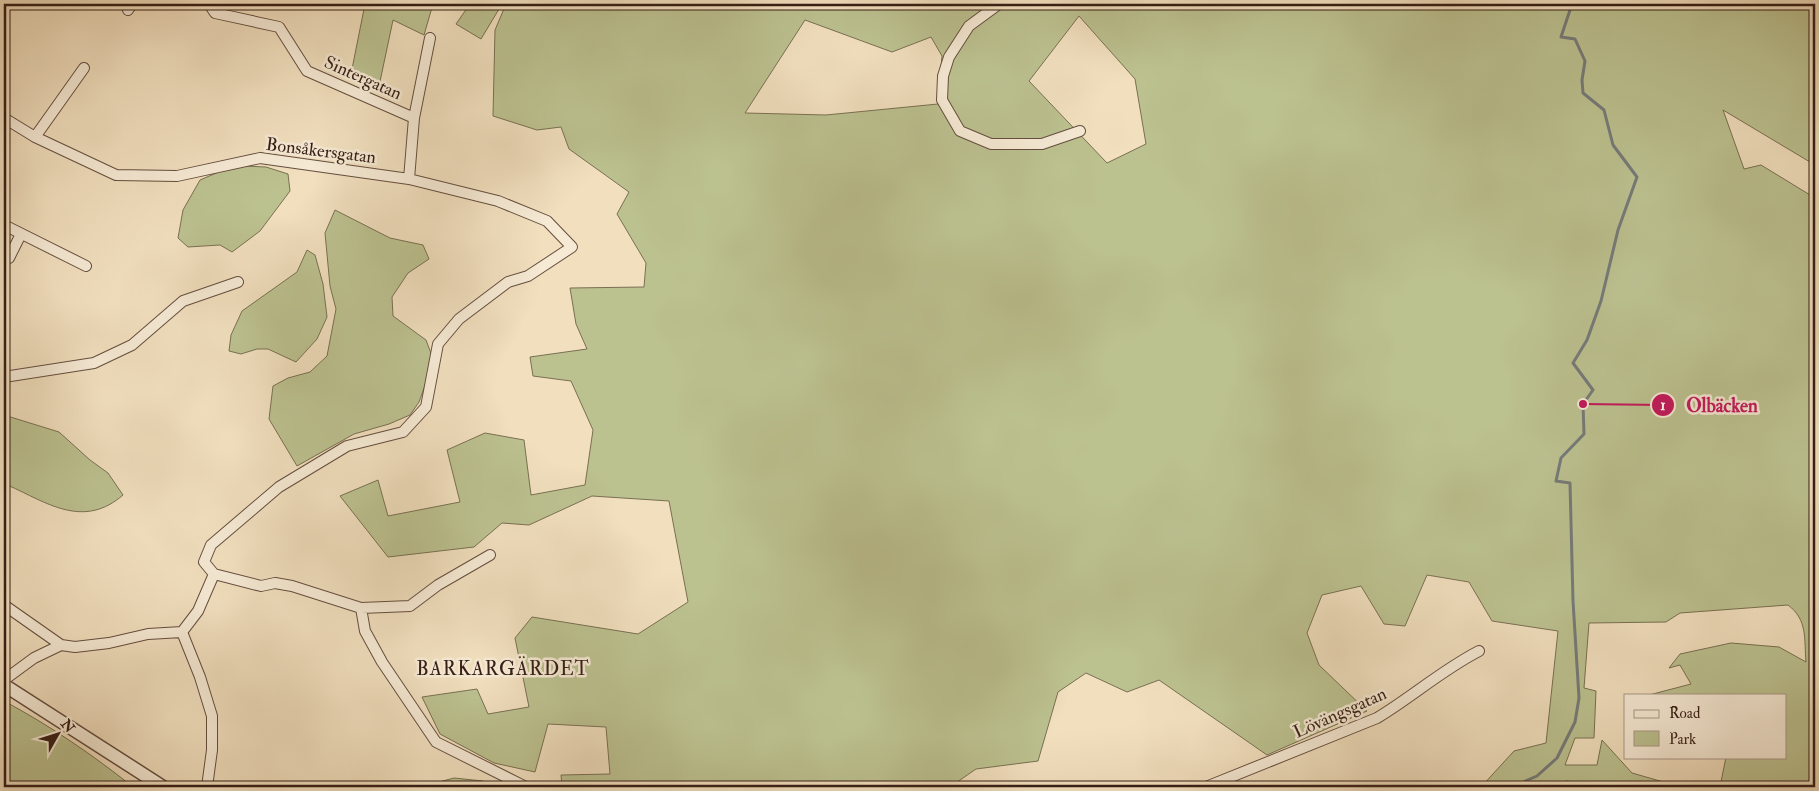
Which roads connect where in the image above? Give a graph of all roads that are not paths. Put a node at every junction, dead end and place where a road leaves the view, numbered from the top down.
1 (208, 4) edge
2 (999, 4) edge
3 (430, 38) dead end
4 (84, 68) dead end
5 (4, 118) edge
6 (414, 118) junction
7 (1080, 131) dead end
8 (35, 137) junction
9 (409, 179) junction
10 (4, 225) edge
11 (21, 234) junction
12 (4, 260) edge
13 (86, 266) dead end
14 (238, 282) dead end
15 (4, 377) edge
16 (490, 555) dead end
17 (214, 574) junction
18 (4, 605) edge
19 (361, 608) junction
20 (182, 632) junction
21 (61, 645) junction
22 (1479, 652) dead end
23 (4, 680) edge
24 (4, 685) edge
25 (163, 787) edge
26 (207, 787) edge
27 (526, 787) edge
28 (1206, 787) edge

1 - 6 street, Sintergatan
2 - 7 street
3 - 6 street
4 - 8 street
5 - 8 street, Bonsåkersgatan
6 - 9 street, Sintergatan
8 - 9 street, Bonsåkersgatan
9 - 17 street, Bonsåkersgatan
10 - 11 street
11 - 12 street
11 - 13 street
14 - 15 street
16 - 19 street
17 - 19 street
17 - 20 street
18 - 21 street
19 - 27 street
20 - 21 street
20 - 26 street
21 - 23 street
22 - 28 street, Lövängsgatan
24 - 25 street

